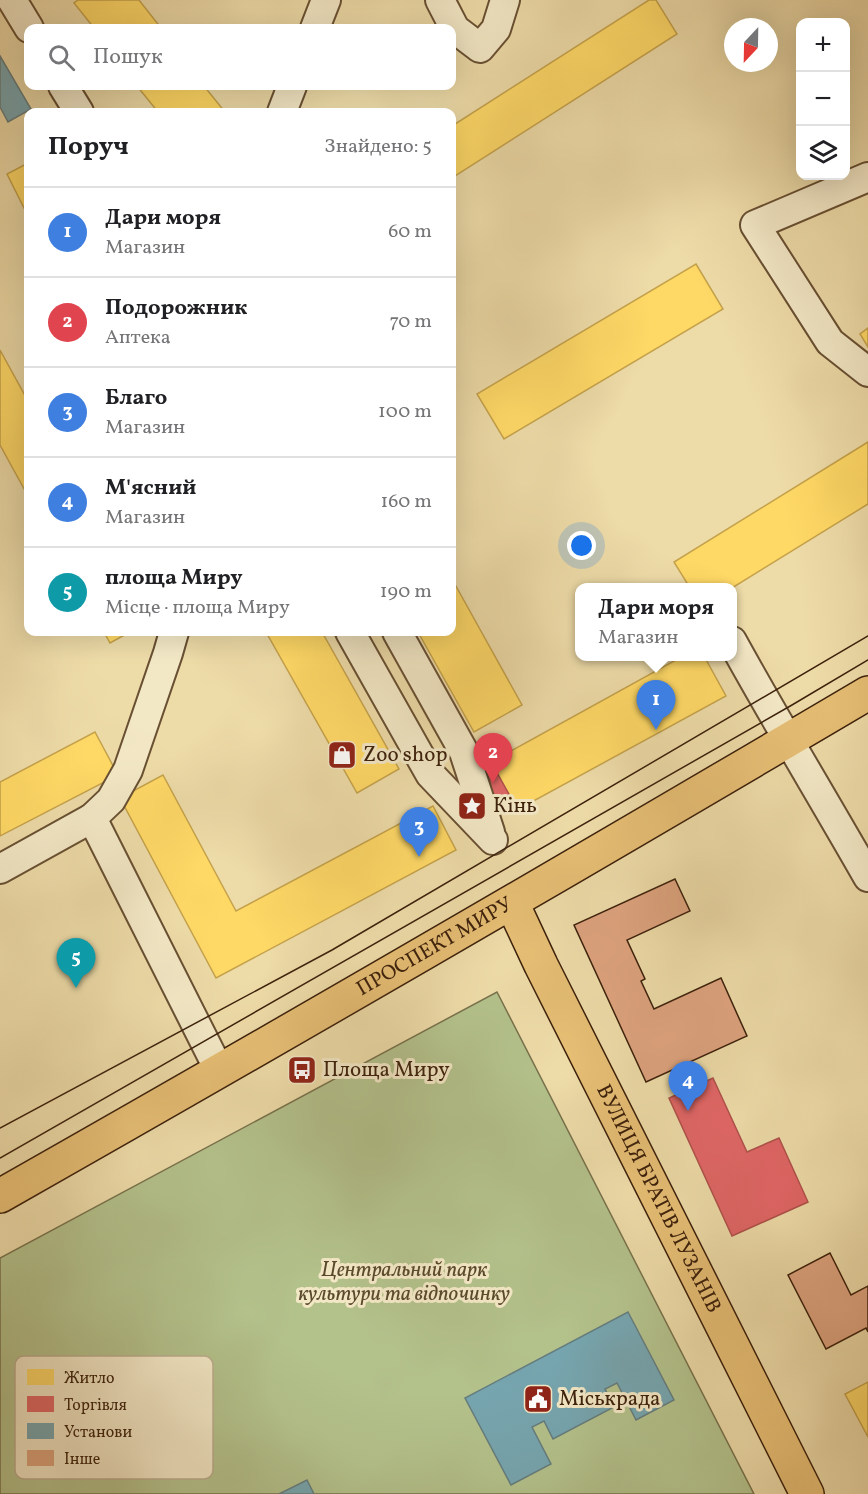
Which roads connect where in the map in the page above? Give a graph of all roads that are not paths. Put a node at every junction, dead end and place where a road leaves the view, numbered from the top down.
1 (12, 0) edge
2 (326, 0) edge
3 (440, 0) edge
4 (505, 0) edge
5 (26, 24) edge
6 (317, 24) edge
7 (452, 24) edge
8 (456, 30) edge
9 (65, 90) edge
10 (290, 90) edge
11 (77, 108) edge
12 (284, 108) edge
13 (868, 177) edge
14 (868, 372) edge
15 (173, 636) edge
16 (352, 636) edge
17 (399, 636) edge
18 (737, 650) edge
19 (868, 693) edge
20 (788, 740) junction
21 (92, 818) junction
22 (0, 869) edge
23 (868, 877) edge
24 (512, 903) junction
25 (220, 1072) junction
26 (0, 1196) edge
27 (807, 1494) edge

1 - 5 street
2 - 6 street
3 - 7 street
4 - 8 street
9 - 11 street
10 - 12 street
13 - 14 street
15 - 21 street
16 - 17 street
18 - 20 street
19 - 20 main road, ПРОСПЕКТ МИРУ
20 - 23 street
20 - 24 main road, ПРОСПЕКТ МИРУ
21 - 22 street
21 - 25 street
24 - 25 main road, ПРОСПЕКТ МИРУ
24 - 27 main road, ВУЛИЦЯ БРАТІВ ЛУЗАНІВ
25 - 26 main road, ПРОСПЕКТ МИРУ

